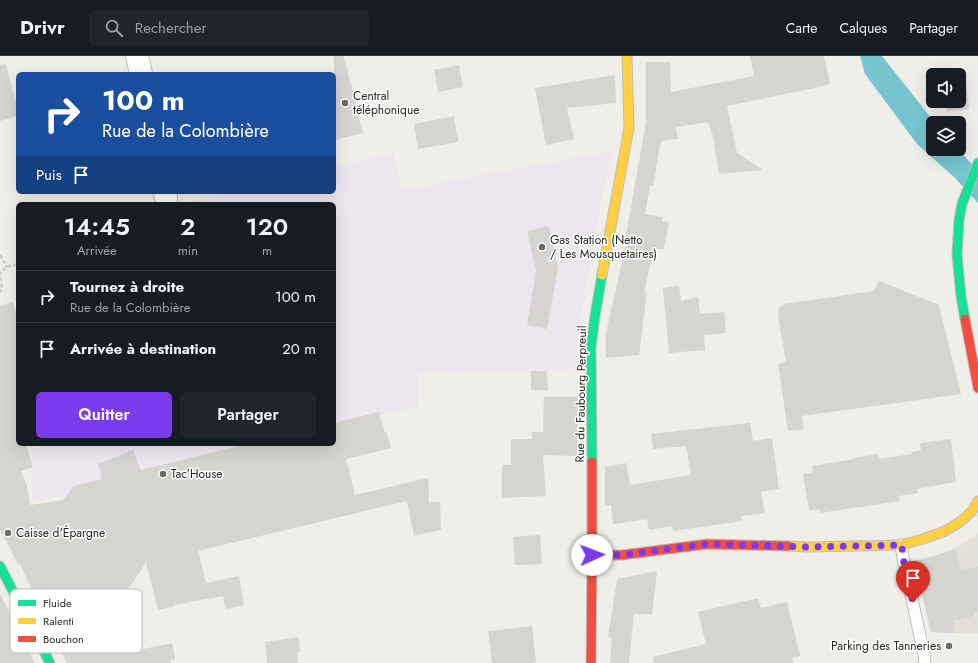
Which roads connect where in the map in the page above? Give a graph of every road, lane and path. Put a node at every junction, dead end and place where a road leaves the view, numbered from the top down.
1 (137, 56) edge
2 (627, 56) edge
3 (141, 72) edge
4 (978, 163) edge
5 (0, 255) edge
6 (16, 265) edge
7 (7, 267) junction
8 (0, 293) edge
9 (978, 388) edge
10 (978, 501) edge
11 (902, 545) junction
12 (592, 555) junction
13 (0, 566) edge
14 (12, 589) edge
15 (45, 653) edge
16 (50, 663) edge
17 (591, 663) edge
18 (924, 663) edge

1 - 3 street
2 - 12 main road, Rue du Faubourg Perpreuil
4 - 9 main road
5 - 7 path
6 - 7 path
7 - 8 path
10 - 11 main road
11 - 12 main road
11 - 18 lane
12 - 17 main road, Rue du Faubourg Perpreuil
13 - 14 main road
15 - 16 main road

